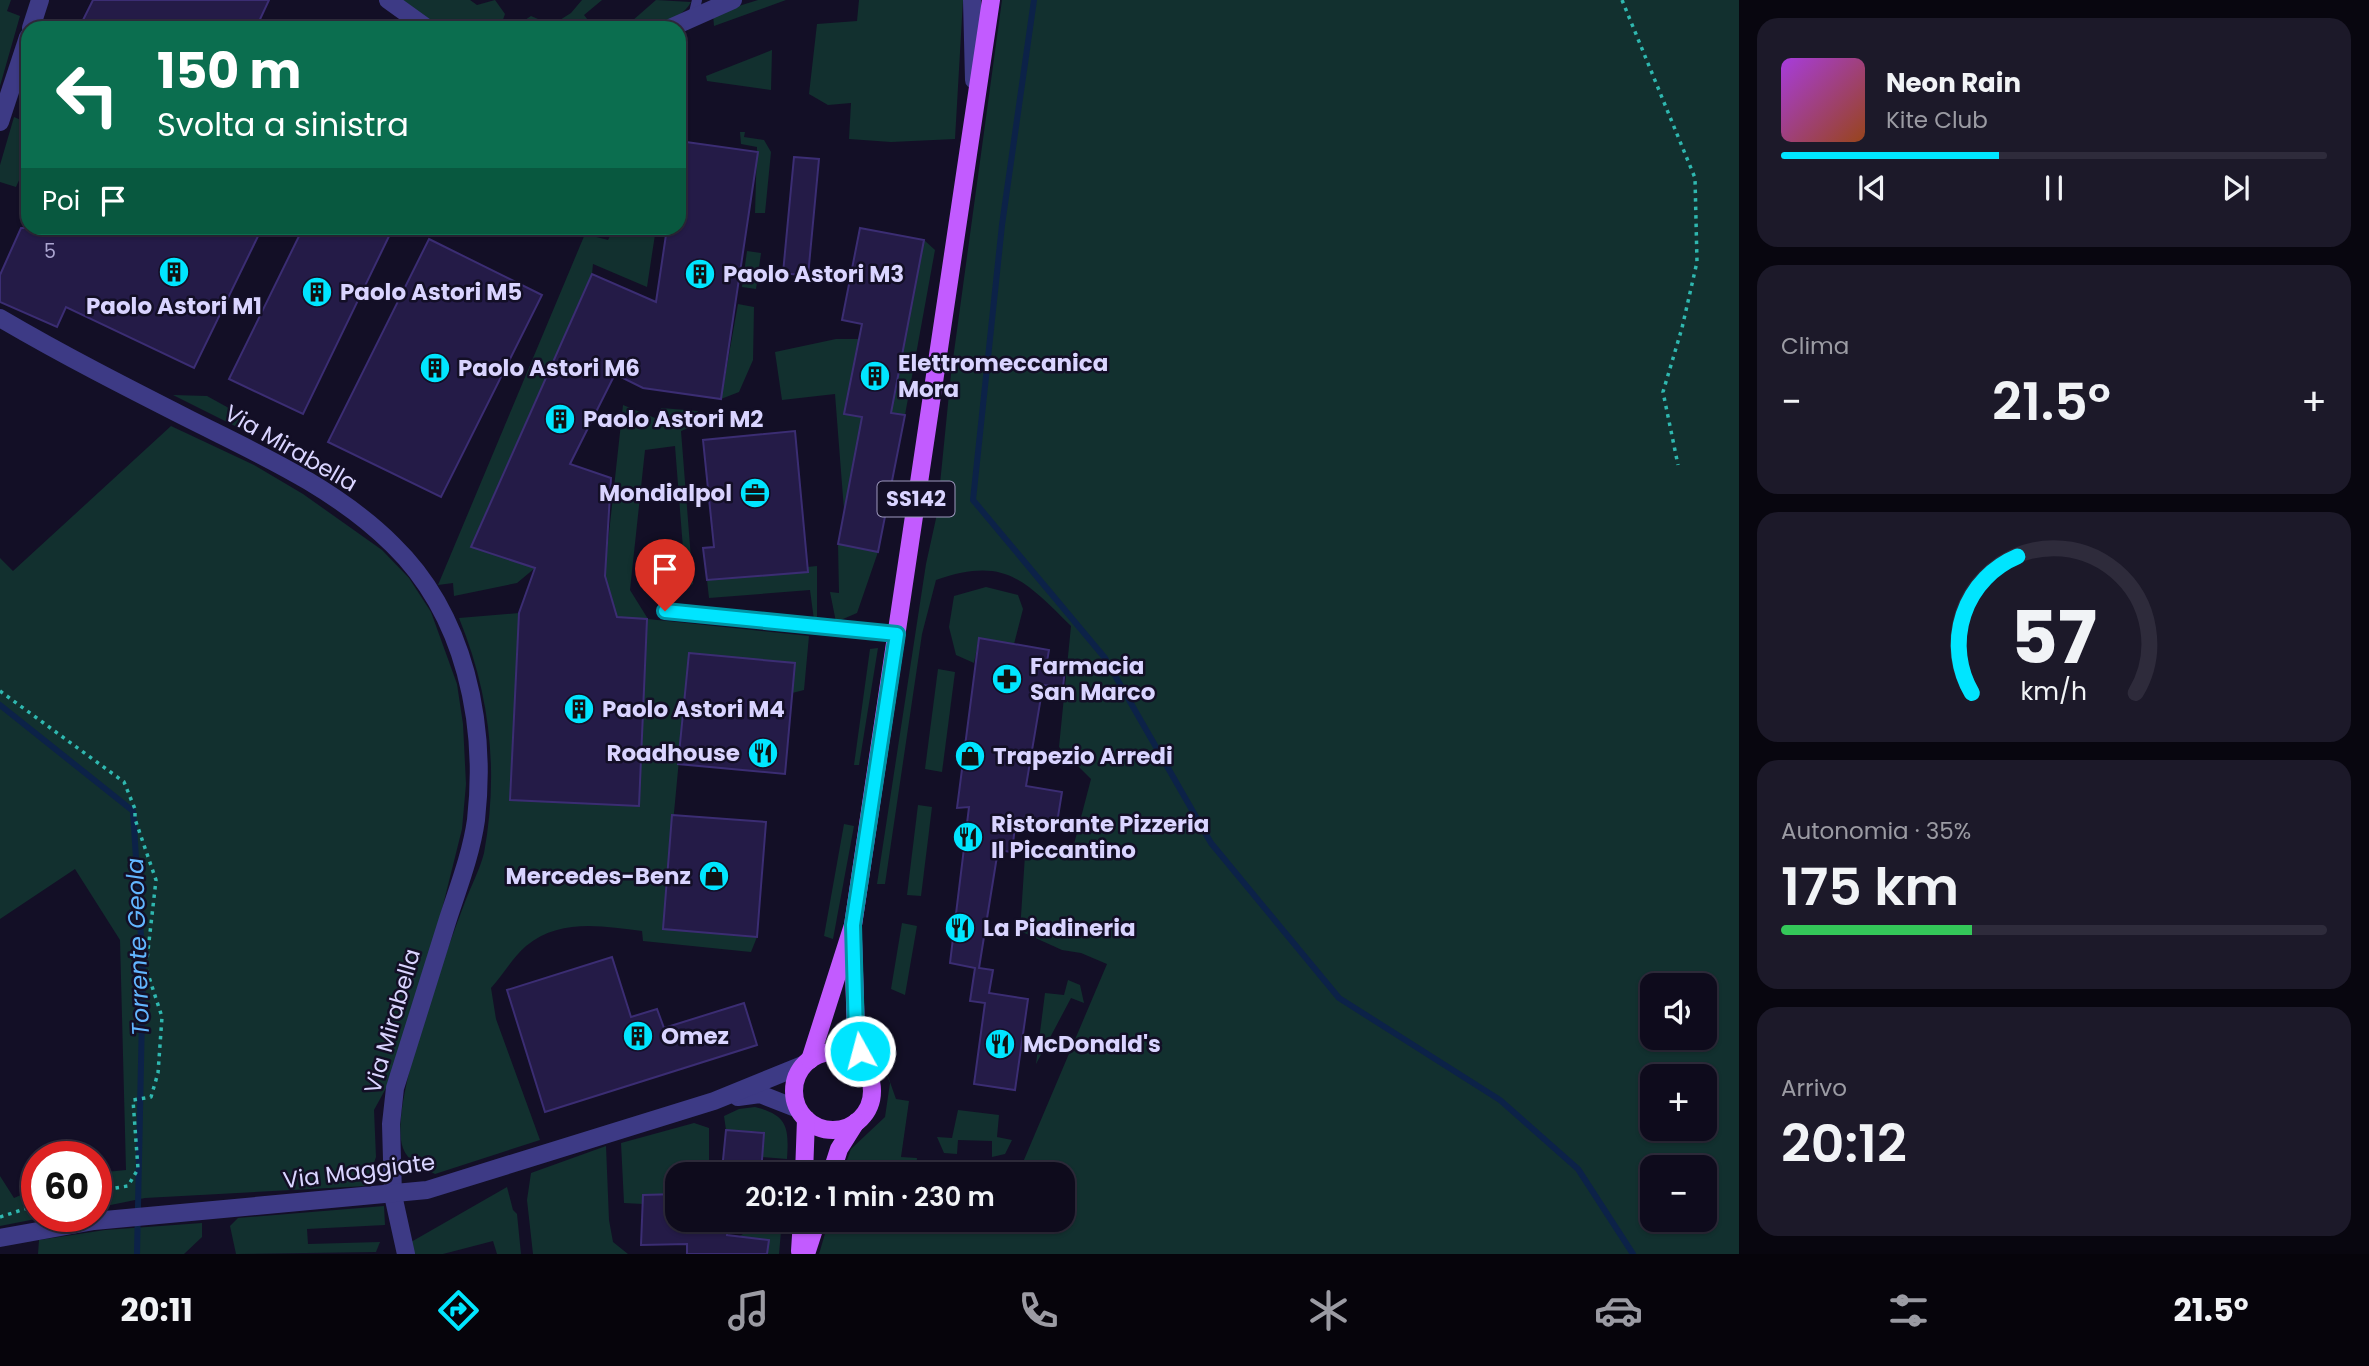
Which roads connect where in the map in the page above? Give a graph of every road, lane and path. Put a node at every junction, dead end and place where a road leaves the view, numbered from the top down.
1 (40, 0) edge
2 (388, 0) edge
3 (733, 0) edge
4 (972, 0) edge
5 (990, 0) edge
6 (1622, 0) edge
7 (695, 9) edge
8 (33, 21) edge
9 (417, 21) edge
10 (679, 21) edge
11 (21, 57) edge
12 (974, 103) junction
13 (2, 112) edge
14 (0, 317) edge
15 (1678, 465) dead end
16 (665, 611) dead end
17 (897, 634) junction
18 (0, 691) edge
19 (853, 925) junction
20 (807, 1062) junction
21 (864, 1067) junction
22 (714, 1101) junction
23 (802, 1114) junction
24 (856, 1122) junction
25 (804, 1162) edge
26 (835, 1162) edge
27 (112, 1189) edge
28 (393, 1195) junction
29 (21, 1210) edge
30 (0, 1217) edge
31 (801, 1232) edge
32 (813, 1232) edge
33 (0, 1238) edge
34 (406, 1254) edge
35 (800, 1254) edge
36 (806, 1254) edge

1 - 8 street
2 - 9 street
3 - 7 street
4 - 12 street
5 - 12 main road, SS142
6 - 15 path
7 - 10 street
11 - 13 street
12 - 17 main road, SS142
14 - 28 street, Via Mirabella
16 - 17 lane
17 - 19 main road, SS142
18 - 27 path
19 - 20 main road, SS142
19 - 21 main road, SS142
20 - 21 main road
20 - 22 street, Via Maggiate
20 - 23 main road, SS142
21 - 24 main road, SS142
22 - 23 street, Via Maggiate
22 - 28 street, Via Maggiate
23 - 24 main road
23 - 25 main road, SS142
24 - 26 main road, SS142
28 - 33 street, Via Maggiate
28 - 34 street, Via Mirabella
29 - 30 path
31 - 35 main road
32 - 36 main road

